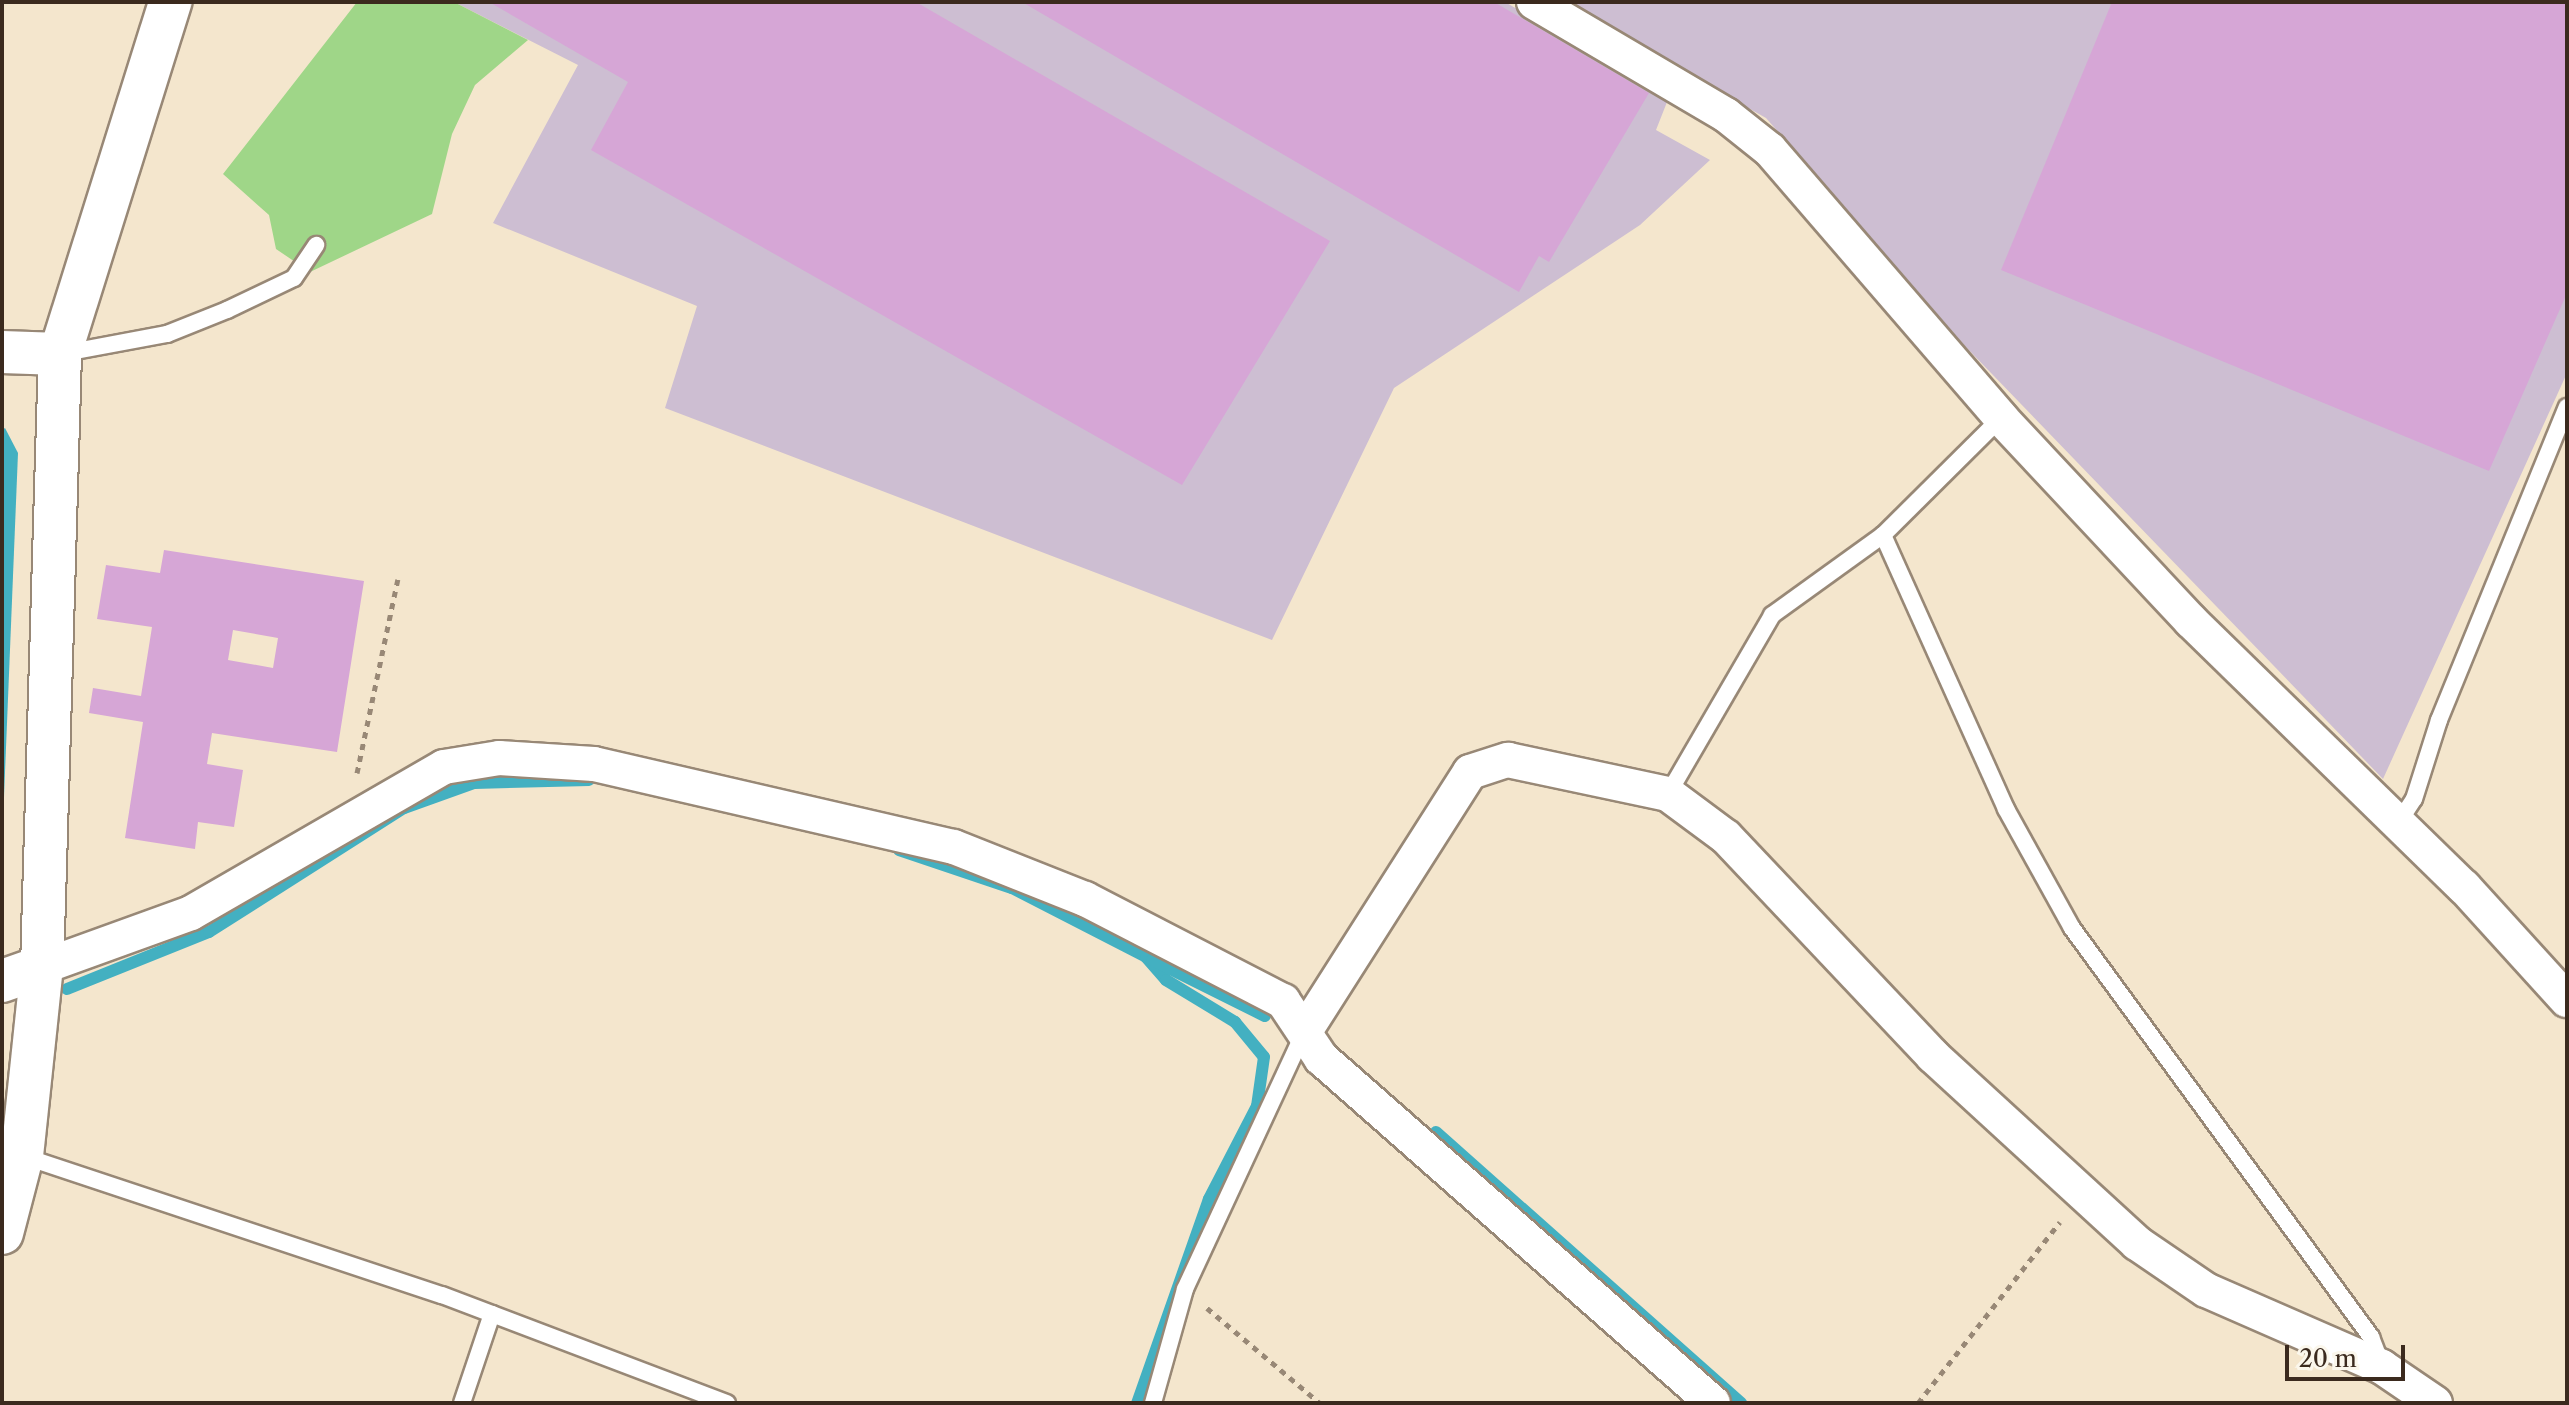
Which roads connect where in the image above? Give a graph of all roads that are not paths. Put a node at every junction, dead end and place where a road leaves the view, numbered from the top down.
1 (170, 2) edge
2 (1534, 2) edge
3 (316, 245) dead end
4 (2, 352) edge
5 (60, 354) junction
6 (2567, 407) edge
7 (2001, 418) junction
8 (1883, 535) junction
9 (1668, 794) junction
10 (2397, 825) junction
11 (42, 967) junction
12 (2, 981) edge
13 (2567, 1000) edge
14 (1305, 1031) junction
15 (22, 1156) junction
16 (2, 1233) edge
17 (492, 1314) junction
18 (2382, 1367) junction
19 (462, 1403) edge
20 (727, 1403) edge
21 (1153, 1403) edge
22 (1713, 1403) edge
23 (2435, 1403) edge

1 - 5 street
2 - 7 street
3 - 5 lane
4 - 5 street
5 - 11 street
6 - 10 lane
7 - 8 lane
7 - 10 street
8 - 9 lane
8 - 18 lane
9 - 14 street
9 - 18 street
10 - 13 street
11 - 12 street
11 - 14 street
11 - 15 street
14 - 21 lane
14 - 22 street
15 - 16 street
15 - 17 lane
17 - 19 lane
17 - 20 lane
18 - 23 street

